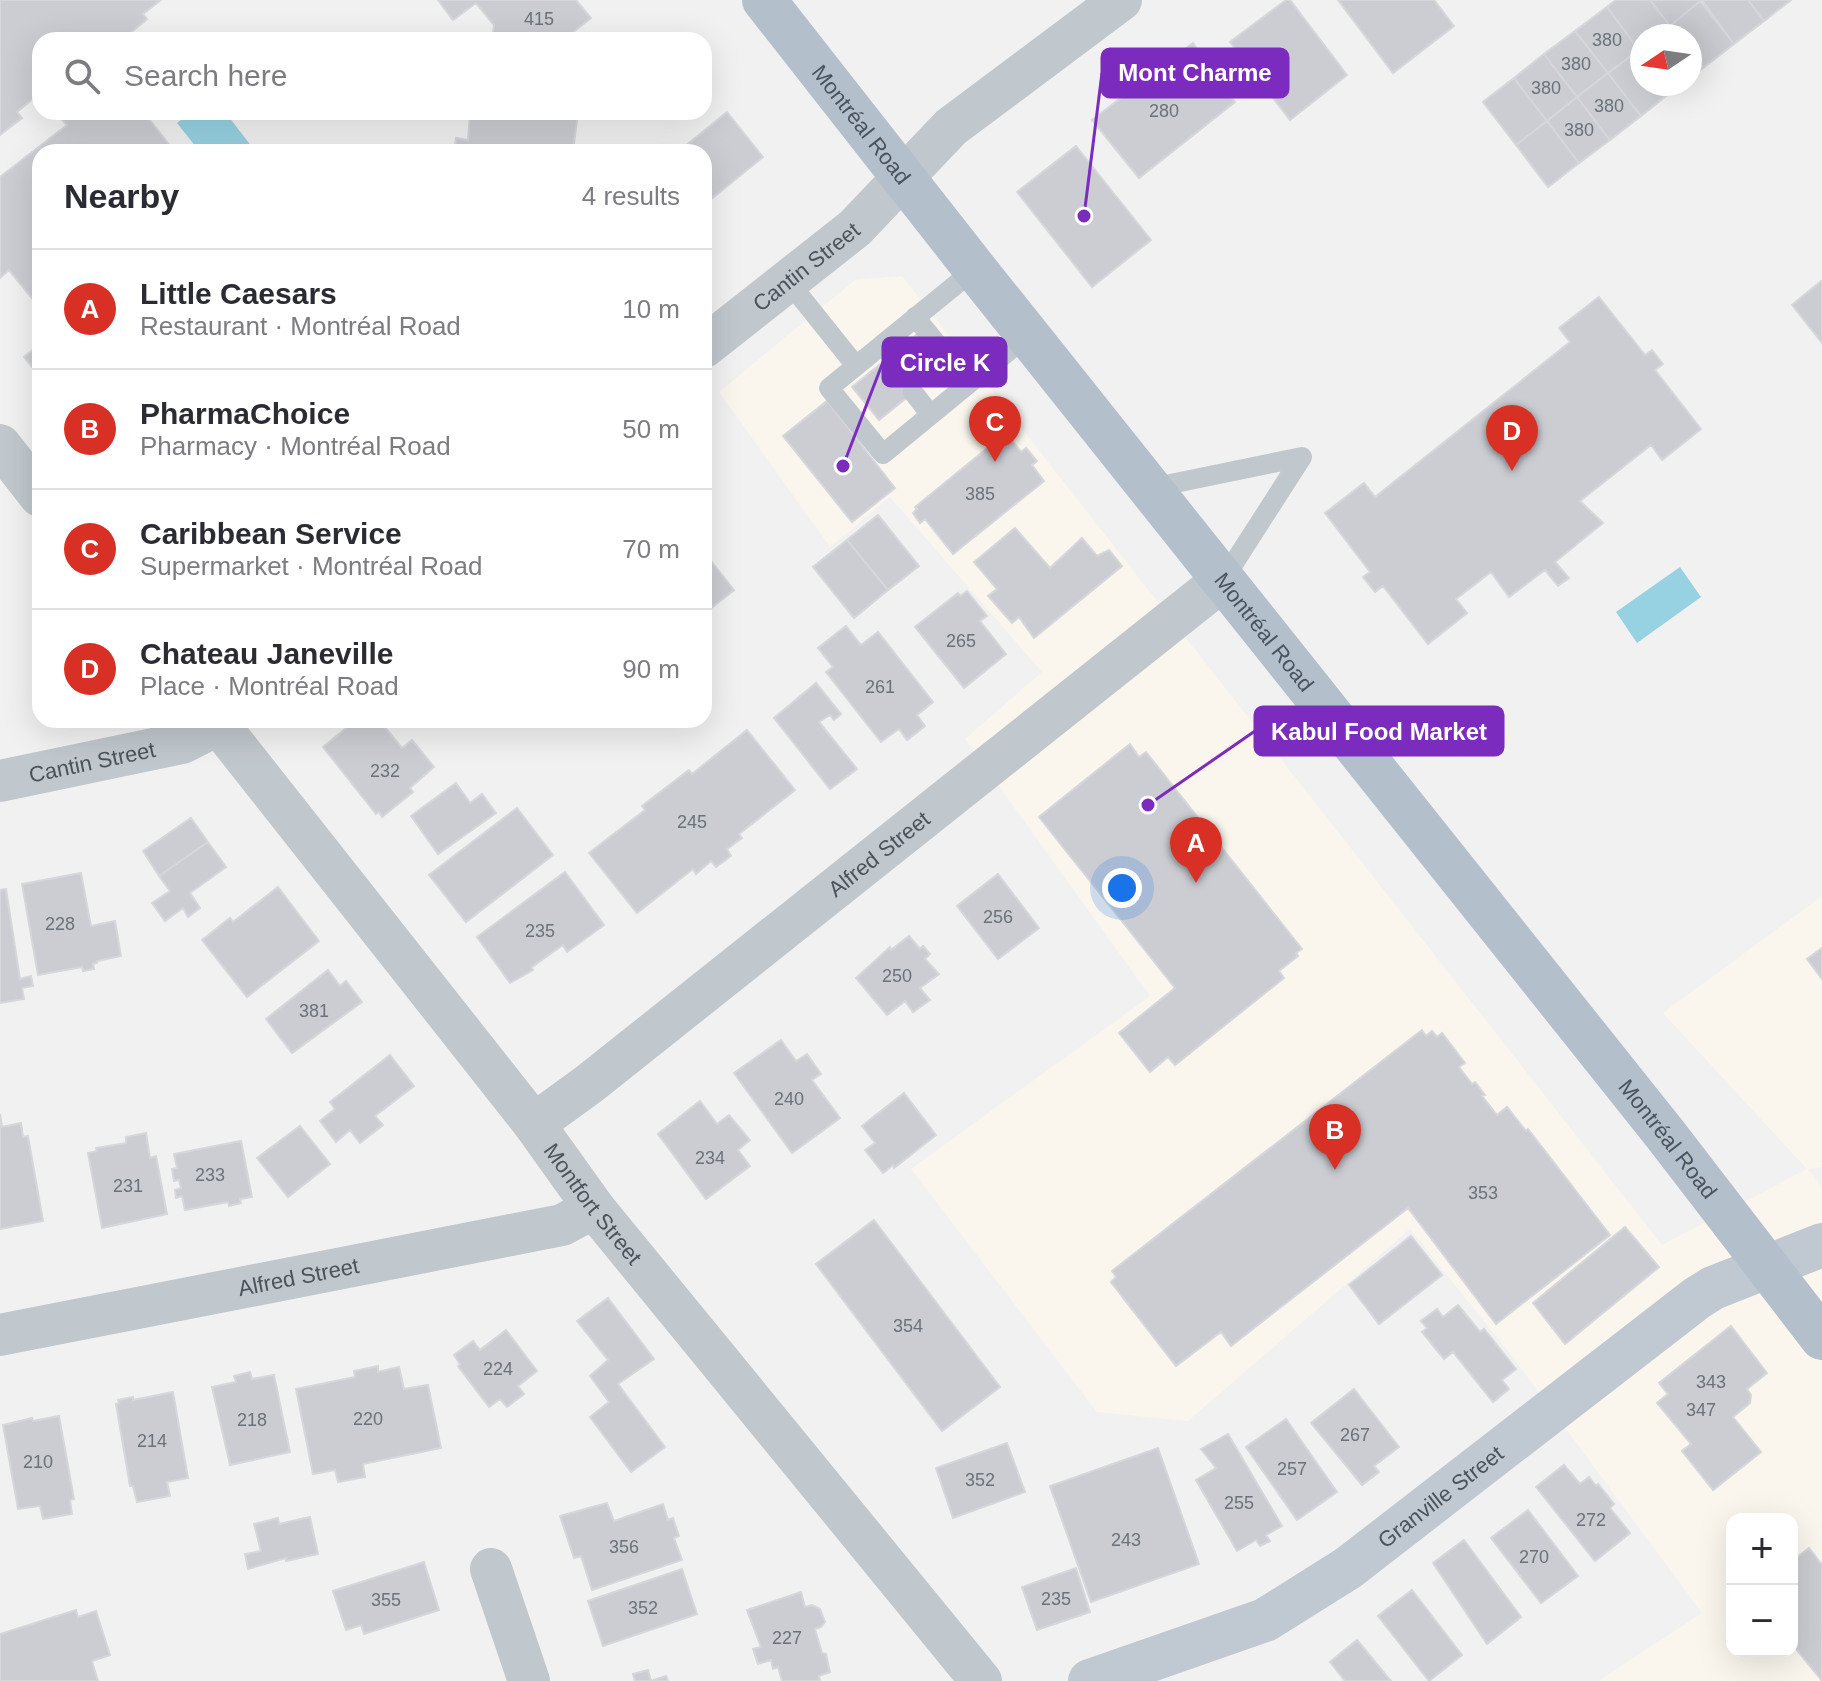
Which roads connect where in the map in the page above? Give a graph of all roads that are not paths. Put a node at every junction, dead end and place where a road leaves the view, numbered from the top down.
1 (764, 0) edge
2 (1121, 0) edge
3 (904, 179) junction
4 (975, 269) junction
5 (788, 281) junction
6 (915, 317) junction
7 (1028, 335) junction
8 (712, 341) edge
9 (856, 366) junction
10 (969, 383) junction
11 (913, 392) dead end
12 (930, 414) junction
13 (0, 445) edge
14 (32, 486) edge
15 (1151, 488) junction
16 (1223, 580) junction
17 (209, 728) edge
18 (225, 728) edge
19 (0, 781) edge
20 (534, 1124) junction
21 (594, 1208) junction
22 (1822, 1245) edge
23 (1767, 1266) junction
24 (0, 1335) edge
25 (1822, 1338) edge
26 (491, 1569) dead end
27 (529, 1681) edge
28 (981, 1681) edge
29 (1090, 1681) edge

1 - 3 main road, Montréal Road
2 - 3 street, Cantin Street
3 - 4 main road, Montréal Road
3 - 5 street, Cantin Street
4 - 6 lane
4 - 7 main road, Montréal Road
5 - 8 street, Cantin Street
5 - 9 lane
6 - 9 lane
6 - 10 lane
7 - 10 lane
7 - 15 main road, Montréal Road
9 - 12 lane
10 - 12 lane
11 - 12 lane
13 - 14 street
15 - 16 main road, Montréal Road
15 - 16 lane
16 - 20 street, Alfred Street
16 - 23 main road, Montréal Road
17 - 19 street, Cantin Street
18 - 20 street, Montfort Street
20 - 21 street, Montfort Street
21 - 24 street, Alfred Street
21 - 28 street, Montfort Street
22 - 23 street, Granville Street
23 - 25 main road, Montréal Road
23 - 29 street, Granville Street
26 - 27 street

